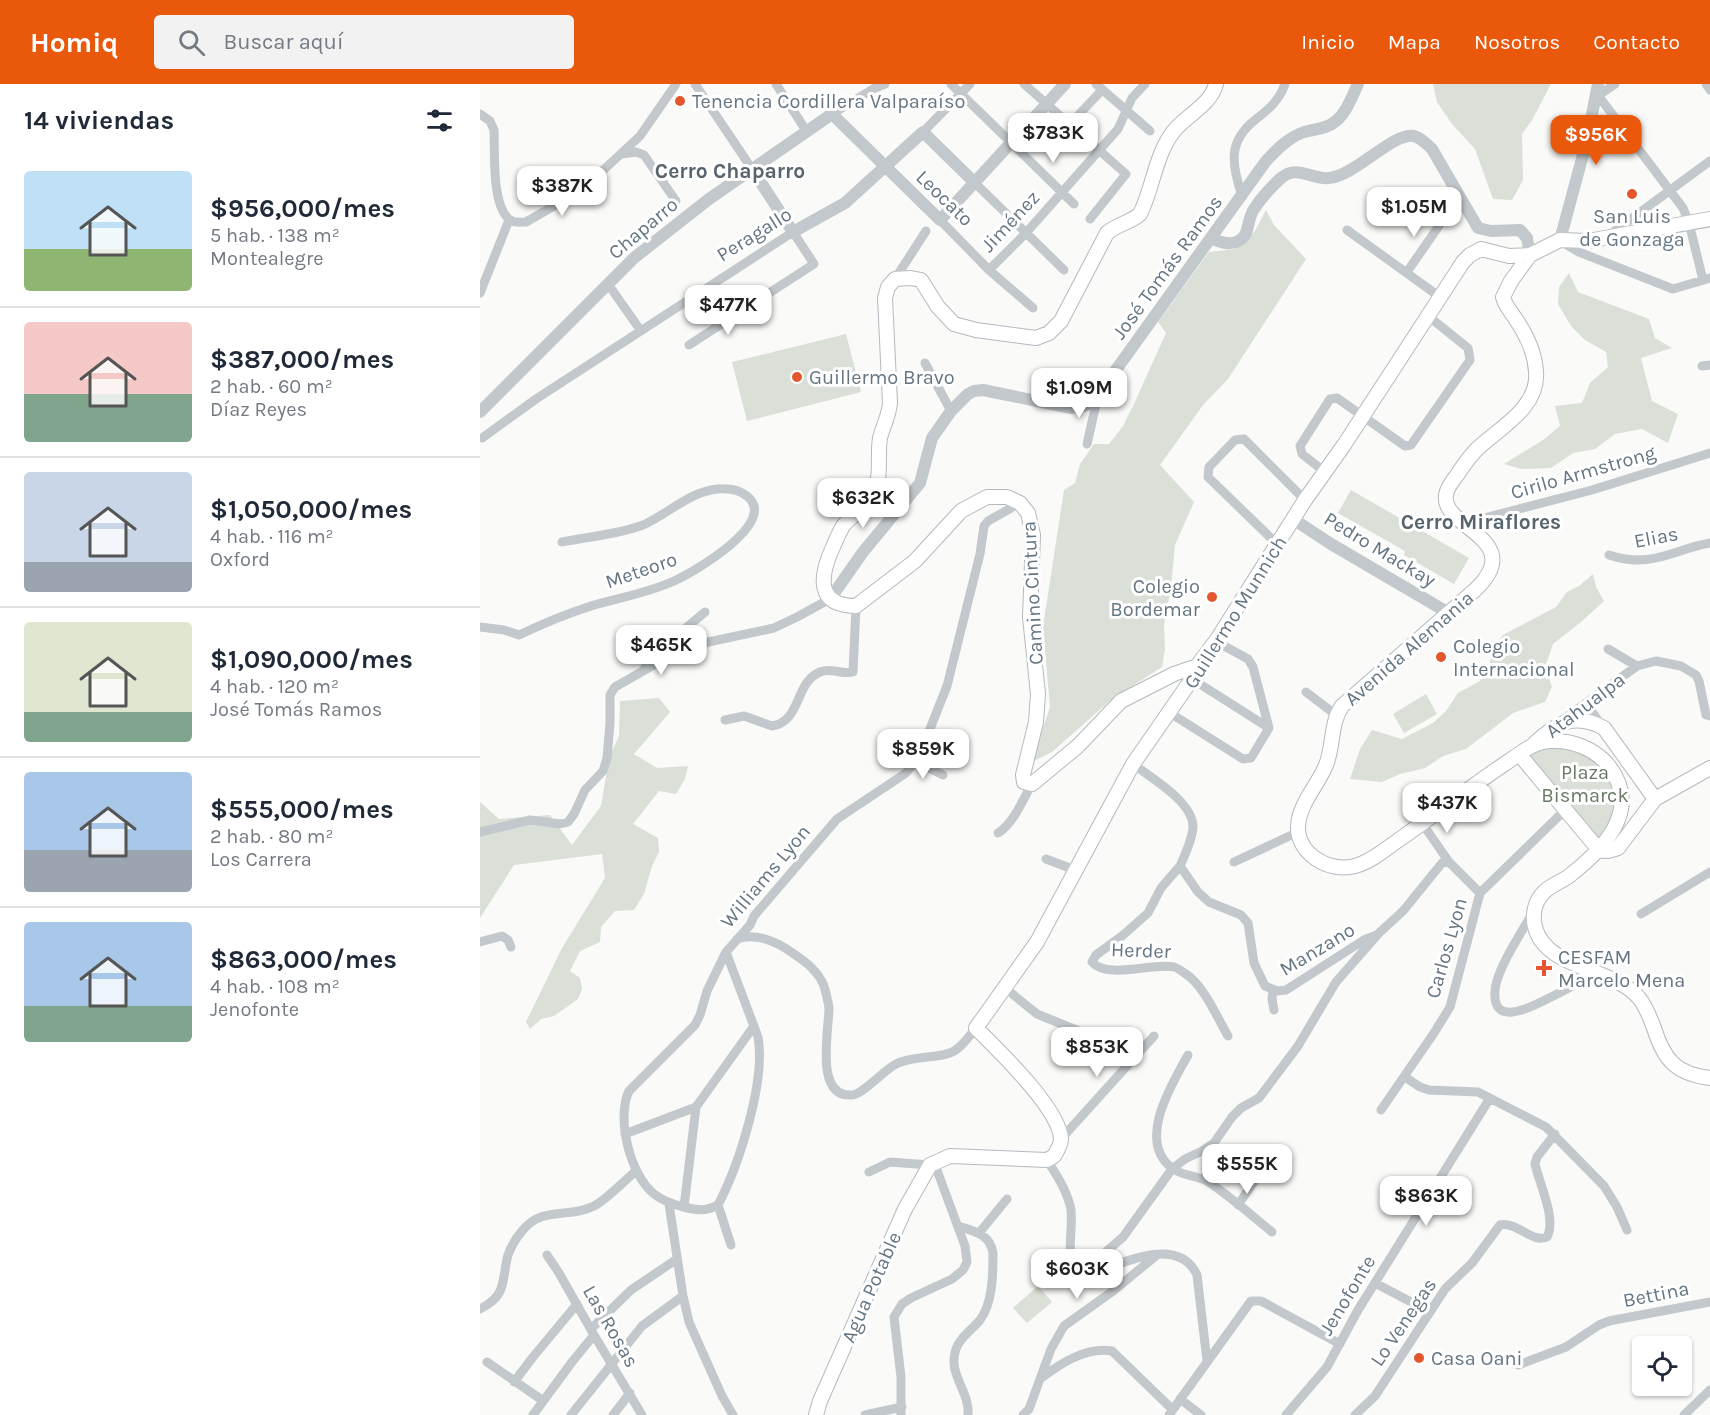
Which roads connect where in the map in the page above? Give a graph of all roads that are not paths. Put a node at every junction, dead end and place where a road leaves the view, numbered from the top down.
1 (676, 84) edge
2 (695, 84) edge
3 (776, 84) edge
4 (885, 84) edge
5 (951, 84) edge
6 (970, 84) edge
7 (1024, 84) edge
8 (1065, 84) edge
9 (1145, 84) edge
10 (1216, 84) edge
11 (1285, 84) edge
12 (1358, 84) edge
13 (1615, 84) edge
14 (1706, 84) edge
15 (872, 86) edge
16 (1099, 87) edge
17 (1710, 90) edge
18 (1598, 91) edge
19 (961, 93) junction
20 (1047, 106) junction
21 (1126, 111) junction
22 (480, 114) edge
23 (832, 114) junction
24 (1069, 125) junction
25 (1150, 131) dead end
26 (807, 132) junction
27 (923, 132) junction
28 (1012, 143) junction
29 (1097, 151) junction
30 (621, 154) junction
31 (1710, 161) edge
32 (884, 167) junction
33 (752, 169) junction
34 (975, 183) junction
35 (1669, 190) junction
36 (1061, 192) junction
37 (1242, 197) junction
38 (676, 201) dead end
39 (1074, 204) dead end
40 (1090, 219) dead end
41 (1710, 219) edge
42 (509, 220) junction
43 (940, 220) junction
44 (1443, 220) dead end
45 (1689, 223) junction
46 (1347, 230) dead end
47 (926, 231) dead end
48 (793, 232) junction
49 (1024, 234) junction
50 (1212, 238) junction
51 (1605, 238) junction
52 (1560, 240) junction
53 (1530, 255) junction
54 (989, 270) junction
55 (1064, 270) dead end
56 (1407, 272) junction
57 (895, 279) junction
58 (1706, 279) edge
59 (608, 284) junction
60 (480, 292) edge
61 (1440, 297) junction
62 (1033, 308) dead end
63 (1428, 316) junction
64 (641, 331) junction
65 (689, 345) dead end
66 (926, 363) dead end
67 (1097, 400) junction
68 (951, 411) junction
69 (480, 412) edge
70 (1363, 416) junction
71 (482, 438) dead end
72 (1086, 444) dead end
73 (1710, 453) edge
74 (1325, 472) junction
75 (1305, 500) junction
76 (1020, 502) junction
77 (1293, 519) junction
78 (1465, 523) junction
79 (562, 542) dead end
80 (1710, 543) edge
81 (1277, 544) junction
82 (1609, 555) dead end
83 (830, 599) junction
84 (856, 606) junction
85 (705, 612) dead end
86 (1448, 612) junction
87 (480, 627) edge
88 (1215, 641) junction
89 (1608, 649) dead end
90 (1197, 666) junction
91 (1637, 666) junction
92 (644, 670) junction
93 (1192, 680) junction
94 (1305, 692) dead end
95 (1586, 703) junction
96 (1170, 713) junction
97 (1336, 715) junction
98 (1710, 716) edge
99 (724, 720) dead end
100 (1557, 724) junction
101 (1269, 728) junction
102 (1604, 728) junction
103 (1534, 745) junction
104 (1519, 754) junction
105 (915, 761) junction
106 (1133, 764) junction
107 (1710, 768) edge
108 (943, 775) dead end
109 (1032, 784) junction
110 (1655, 799) junction
111 (1564, 811) junction
112 (1422, 823) junction
113 (480, 832) edge
114 (1298, 832) junction
115 (998, 833) dead end
116 (1599, 850) junction
117 (1046, 859) dead end
118 (1234, 862) dead end
119 (1449, 862) junction
120 (1180, 866) junction
121 (1076, 870) junction
122 (1710, 872) edge
123 (1480, 893) junction
124 (1534, 909) junction
125 (1641, 914) dead end
126 (1379, 933) junction
127 (735, 939) junction
128 (480, 942) edge
129 (511, 947) dead end
130 (726, 952) junction
131 (1587, 969) junction
132 (1005, 988) junction
133 (1273, 990) junction
134 (1274, 1010) dead end
135 (754, 1026) junction
136 (976, 1028) junction
137 (1079, 1031) dead end
138 (1154, 1036) dead end
139 (1228, 1036) dead end
140 (1188, 1055) dead end
141 (1405, 1077) junction
142 (1710, 1078) edge
143 (1490, 1098) junction
144 (696, 1107) junction
145 (1380, 1110) dead end
146 (626, 1134) junction
147 (1555, 1134) junction
148 (1061, 1138) junction
149 (1047, 1160) junction
150 (932, 1164) junction
151 (1264, 1167) dead end
152 (1172, 1169) junction
153 (636, 1171) junction
154 (869, 1172) dead end
155 (1006, 1199) dead end
156 (669, 1204) junction
157 (718, 1205) junction
158 (1238, 1205) junction
159 (684, 1207) junction
160 (958, 1226) junction
161 (1627, 1230) dead end
162 (1272, 1232) dead end
163 (979, 1233) junction
164 (731, 1245) dead end
165 (1159, 1254) junction
166 (547, 1255) dead end
167 (677, 1259) junction
168 (1075, 1271) junction
169 (1375, 1283) junction
170 (683, 1296) junction
171 (1710, 1302) edge
172 (577, 1304) junction
173 (480, 1309) edge
174 (1430, 1312) junction
175 (592, 1332) junction
176 (1340, 1344) junction
177 (1207, 1361) junction
178 (487, 1362) dead end
179 (611, 1364) junction
180 (1518, 1365) dead end
181 (1040, 1379) junction
182 (514, 1382) junction
183 (1710, 1390) edge
184 (630, 1393) junction
185 (1180, 1399) junction
186 (542, 1400) junction
187 (902, 1411) edge
188 (1170, 1412) edge
189 (533, 1415) edge
190 (571, 1415) edge
191 (613, 1415) edge
192 (642, 1415) edge
193 (733, 1415) edge
194 (816, 1415) edge
195 (865, 1415) edge
196 (968, 1415) edge
197 (1023, 1415) edge
198 (1201, 1415) edge
199 (1286, 1415) edge
200 (1355, 1415) edge
201 (1684, 1415) edge

1 - 30 street
2 - 33 street
3 - 26 street
4 - 15 street, Chaparro
5 - 19 street
6 - 19 street, Peragallo
7 - 20 street
8 - 20 street
9 - 21 street, Jiménez
10 - 57 main road
11 - 37 street
12 - 37 street, José Tomás Ramos
13 - 18 street
14 - 17 street
15 - 23 street, Chaparro
16 - 21 street
16 - 24 street
18 - 35 street
18 - 52 street
19 - 27 street, Peragallo
19 - 28 street
20 - 24 street
20 - 28 street
21 - 25 street
21 - 29 street, Jiménez
22 - 42 street
23 - 26 street, Chaparro
23 - 32 street, Leocato
24 - 29 street
26 - 33 street, Chaparro
27 - 32 street, Peragallo
27 - 34 street
28 - 34 street
28 - 36 street
29 - 36 street, Jiménez
29 - 40 street
30 - 38 street
30 - 42 street
31 - 35 street
32 - 43 street, Leocato
32 - 48 street, Peragallo
33 - 48 street
33 - 59 street, Chaparro
34 - 43 street
34 - 49 street
35 - 45 street
35 - 51 street
36 - 39 street
36 - 49 street, Jiménez
37 - 50 street, José Tomás Ramos
41 - 45 main road
42 - 60 street
43 - 54 street, Leocato
44 - 56 street
45 - 51 main road
45 - 58 street
46 - 56 street
47 - 57 street
48 - 64 street, Peragallo
48 - 65 street
49 - 54 street, Jiménez
49 - 55 street
50 - 53 street
50 - 67 street, José Tomás Ramos
51 - 52 main road
52 - 53 main road
52 - 58 street
53 - 61 main road, Guillermo Munnich
53 - 78 main road, Avenida Alemania
54 - 62 street, Leocato
56 - 61 street
57 - 83 main road
59 - 64 street
59 - 69 street, Chaparro
61 - 63 main road, Guillermo Munnich
63 - 70 main road, Guillermo Munnich
63 - 70 street
64 - 71 street, Peragallo
66 - 68 street
67 - 68 street
67 - 72 street
68 - 83 street
70 - 74 main road, Guillermo Munnich
70 - 74 street
73 - 78 street, Cirilo Armstrong
74 - 75 main road, Guillermo Munnich
75 - 77 main road, Guillermo Munnich
75 - 81 street
76 - 84 main road, Camino Cintura
76 - 105 street, Williams Lyon
76 - 109 main road, Camino Cintura
77 - 81 main road, Guillermo Munnich
77 - 86 street, Pedro Mackay
78 - 86 main road, Avenida Alemania
79 - 87 street, Meteoro
80 - 82 street, Elias
81 - 88 main road, Guillermo Munnich
83 - 84 main road
83 - 92 street
84 - 99 street
85 - 92 street
86 - 97 main road, Avenida Alemania
88 - 90 main road, Guillermo Munnich
88 - 101 street
89 - 91 street, Atahualpa
90 - 93 main road, Guillermo Munnich
90 - 109 main road
91 - 95 street, Atahualpa
91 - 98 street, Atahualpa
92 - 113 street
93 - 96 main road, Guillermo Munnich
93 - 101 street
94 - 97 street
95 - 100 street, Atahualpa
95 - 102 street
96 - 101 street
96 - 106 main road, Guillermo Munnich
97 - 114 main road, Avenida Alemania
100 - 102 main road
100 - 103 main road, Atahualpa
102 - 110 main road
103 - 104 main road
103 - 116 main road
104 - 111 main road
104 - 112 main road
105 - 108 street
105 - 127 street, Williams Lyon
106 - 120 street
106 - 121 main road, Guillermo Munnich
107 - 110 main road
109 - 115 street
110 - 116 main road
111 - 116 main road
111 - 123 street, Carlos Lyon
112 - 114 main road
112 - 119 street
114 - 118 street
116 - 124 main road
117 - 121 street
119 - 123 street
119 - 126 street
120 - 133 street, Manzano
120 - 139 street, Herder
121 - 132 main road, Guillermo Munnich
122 - 125 street
123 - 141 street, Carlos Lyon
124 - 131 main road
124 - 131 street
126 - 133 street, Manzano
126 - 152 street
127 - 130 street, Williams Lyon
127 - 136 street
128 - 129 street
130 - 135 street, Williams Lyon
130 - 146 street
131 - 142 main road
132 - 136 main road, Guillermo Munnich
132 - 137 street
133 - 134 street, Manzano
135 - 144 street
135 - 157 street, Williams Lyon
136 - 148 main road
138 - 148 street
140 - 152 street
141 - 143 street
141 - 145 street, Carlos Lyon
143 - 147 street
143 - 169 street, Jenofonte
144 - 146 street
144 - 159 street
146 - 153 street
147 - 161 street
147 - 174 street, Lo Venegas
148 - 149 main road
149 - 150 main road
149 - 168 street
150 - 154 street
150 - 160 street
150 - 194 main road, Agua Potable
151 - 158 street
152 - 158 street
152 - 168 street
153 - 156 street
153 - 173 street
155 - 163 street
156 - 159 street
156 - 167 street
157 - 159 street
157 - 164 street
158 - 162 street
160 - 163 street
160 - 187 street
163 - 196 street
165 - 168 street
165 - 177 street
165 - 181 street
166 - 172 street, Las Rosas
167 - 170 street
167 - 175 street
169 - 174 street
169 - 176 street, Jenofonte
170 - 179 street
170 - 193 street
171 - 180 street, Bettina
172 - 175 street, Las Rosas
172 - 182 street
174 - 200 street, Lo Venegas
175 - 179 street, Las Rosas
175 - 186 street
176 - 177 street
176 - 199 street, Jenofonte
177 - 185 street
178 - 182 street
179 - 184 street, Las Rosas
179 - 190 street
181 - 188 street
181 - 197 street
182 - 186 street
183 - 201 street
184 - 191 street
184 - 192 street, Las Rosas
185 - 188 street
185 - 198 street
186 - 189 street
187 - 195 street

